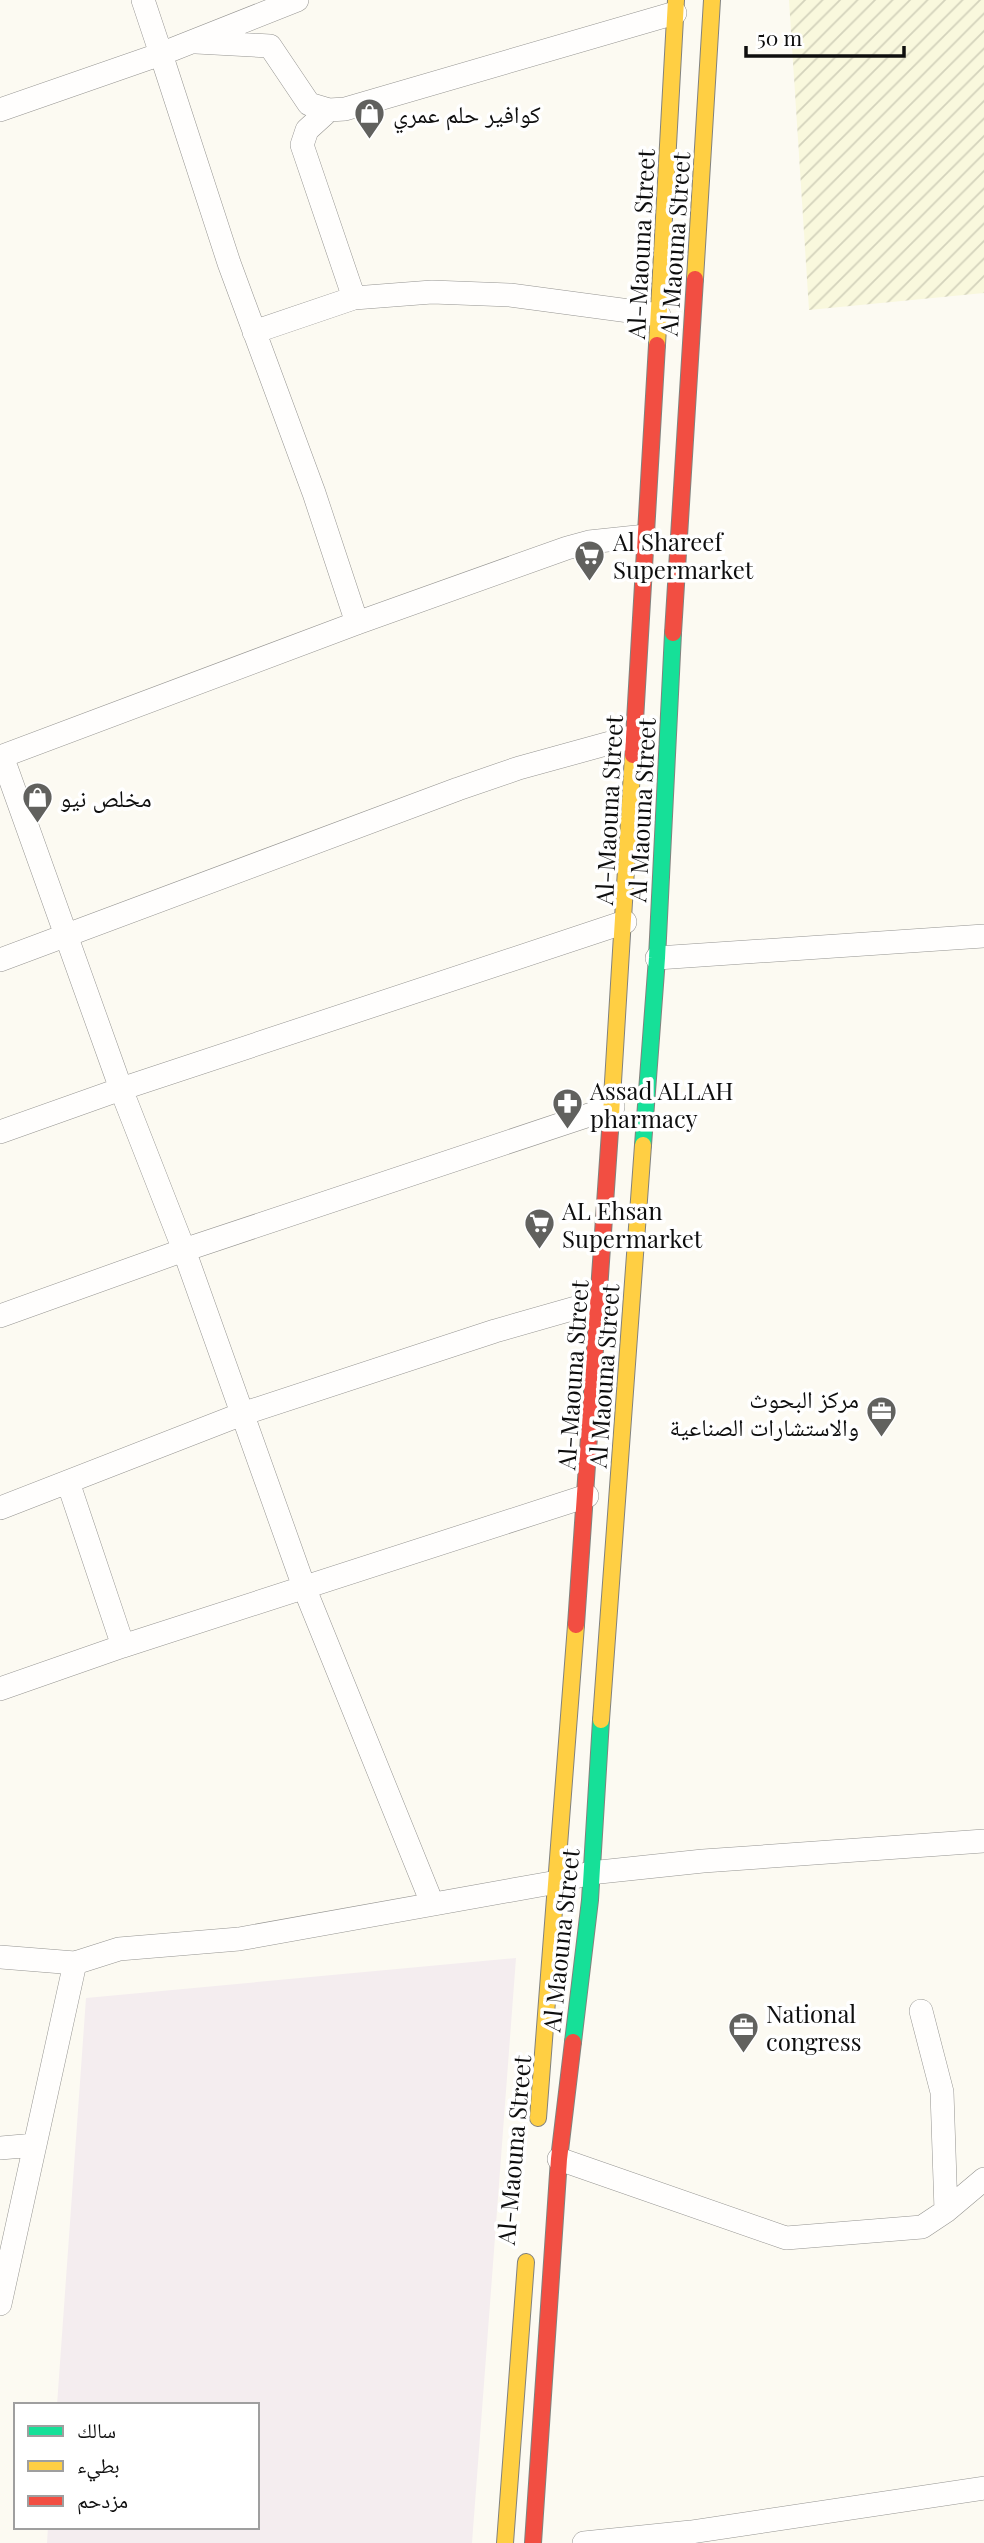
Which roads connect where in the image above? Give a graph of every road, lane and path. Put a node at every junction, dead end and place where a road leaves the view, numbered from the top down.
1 (143, 0) edge
2 (297, 0) edge
3 (712, 0) edge
4 (675, 7) edge
5 (196, 42) junction
6 (161, 54) junction
7 (0, 110) edge
8 (329, 110) junction
9 (354, 298) junction
10 (659, 315) junction
11 (254, 332) junction
12 (646, 536) junction
13 (357, 623) junction
14 (635, 736) junction
15 (1, 757) edge
16 (625, 922) junction
17 (68, 936) junction
18 (984, 936) edge
19 (657, 958) junction
20 (0, 960) edge
21 (121, 1089) junction
22 (612, 1107) junction
23 (0, 1132) edge
24 (184, 1250) junction
25 (600, 1301) junction
26 (0, 1316) edge
27 (242, 1414) junction
28 (68, 1482) junction
29 (587, 1496) junction
30 (0, 1508) edge
31 (304, 1587) junction
32 (123, 1646) junction
33 (0, 1689) edge
34 (979, 1844) edge
35 (590, 1873) junction
36 (557, 1882) junction
37 (432, 1903) junction
38 (0, 1957) edge
39 (75, 1962) junction
40 (921, 2011) dead end
41 (537, 2139) dead end
42 (35, 2145) junction
43 (0, 2148) edge
44 (559, 2160) junction
45 (984, 2179) edge
46 (946, 2211) junction
47 (528, 2247) dead end
48 (0, 2304) edge
49 (984, 2488) edge
50 (505, 2543) edge
51 (533, 2543) edge
52 (584, 2543) edge

1 - 6 street
2 - 5 street
3 - 19 highway, Al Maouna Street
4 - 8 street
4 - 10 highway, Al-Maouna Street
5 - 6 street
5 - 8 street
6 - 7 street
6 - 11 street
8 - 9 street
9 - 10 street
9 - 11 street
10 - 12 highway, Al-Maouna Street
11 - 13 street
12 - 13 street
12 - 14 highway, Al-Maouna Street
13 - 15 street
14 - 16 highway, Al-Maouna Street
14 - 17 street
15 - 17 street
16 - 21 street
16 - 22 highway, Al-Maouna Street
17 - 20 street
17 - 21 street
18 - 19 street
19 - 35 highway, Al Maouna Street
21 - 23 street
21 - 24 street
22 - 24 street
22 - 25 highway, Al-Maouna Street
24 - 26 street
24 - 27 street
25 - 27 street
25 - 29 highway, Al-Maouna Street
27 - 28 street
27 - 31 street
28 - 30 street
28 - 32 street
29 - 31 street
29 - 36 highway, Al-Maouna Street
31 - 32 street
31 - 37 street
32 - 33 street
34 - 35 street
35 - 36 street
35 - 44 highway, Al Maouna Street
36 - 37 street
36 - 41 highway, Al-Maouna Street
37 - 39 street
38 - 39 street
39 - 42 street
40 - 46 street
42 - 43 street
42 - 48 street
44 - 46 street
44 - 51 highway, Al Maouna Street
45 - 46 street
47 - 50 highway, Al-Maouna Street
49 - 52 street

